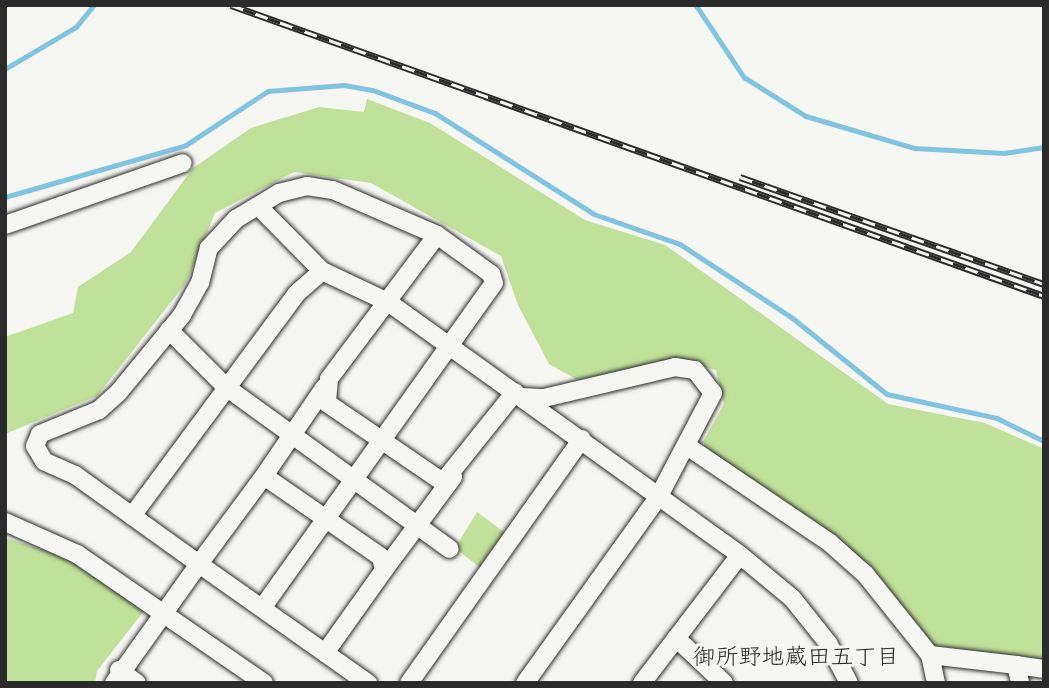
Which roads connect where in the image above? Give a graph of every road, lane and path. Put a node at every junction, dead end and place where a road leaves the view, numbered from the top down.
1 (183, 163) dead end
2 (258, 206) junction
3 (5, 225) edge
4 (437, 235) junction
5 (322, 271) junction
6 (388, 302) junction
7 (170, 330) junction
8 (451, 346) junction
9 (226, 387) junction
10 (324, 388) junction
11 (519, 394) junction
12 (290, 431) junction
13 (582, 439) junction
14 (382, 441) junction
15 (687, 446) junction
16 (264, 476) junction
17 (453, 477) junction
18 (356, 478) junction
19 (659, 496) junction
20 (132, 516) junction
21 (328, 517) junction
22 (5, 522) edge
23 (419, 526) junction
24 (450, 549) dead end
25 (740, 555) junction
26 (198, 564) junction
27 (384, 570) junction
28 (262, 608) junction
29 (162, 612) junction
30 (676, 638) junction
31 (325, 653) junction
32 (930, 654) junction
33 (1044, 669) edge
34 (1018, 674) edge
35 (117, 676) edge
36 (137, 683) edge
37 (264, 683) edge
38 (368, 683) edge
39 (409, 683) edge
40 (525, 683) edge
41 (642, 683) edge
42 (724, 683) edge
43 (849, 683) edge
44 (936, 683) edge

1 - 3 street
2 - 4 street
2 - 5 street
2 - 7 street
4 - 6 street
4 - 8 street
5 - 6 street
5 - 9 street
6 - 8 street
6 - 10 street
7 - 9 street
7 - 20 street
8 - 11 street
8 - 14 street
9 - 12 street
9 - 20 street
10 - 12 street
10 - 14 street
11 - 13 street
11 - 15 street
11 - 17 street
12 - 16 street
12 - 18 street
13 - 19 street
13 - 39 street
14 - 17 street
14 - 18 street
15 - 19 street
15 - 32 street
16 - 21 street
16 - 26 street
17 - 23 street
18 - 21 street
18 - 23 street
19 - 25 street
19 - 40 street
20 - 26 street
21 - 27 street
21 - 28 street
22 - 29 street
23 - 24 street
23 - 27 street
25 - 30 street
25 - 43 street
26 - 28 street
26 - 29 street
27 - 31 street
28 - 31 street
29 - 35 street
29 - 37 street
30 - 41 street
30 - 42 street
31 - 38 street
32 - 34 street
32 - 44 street
33 - 34 street
35 - 36 street

